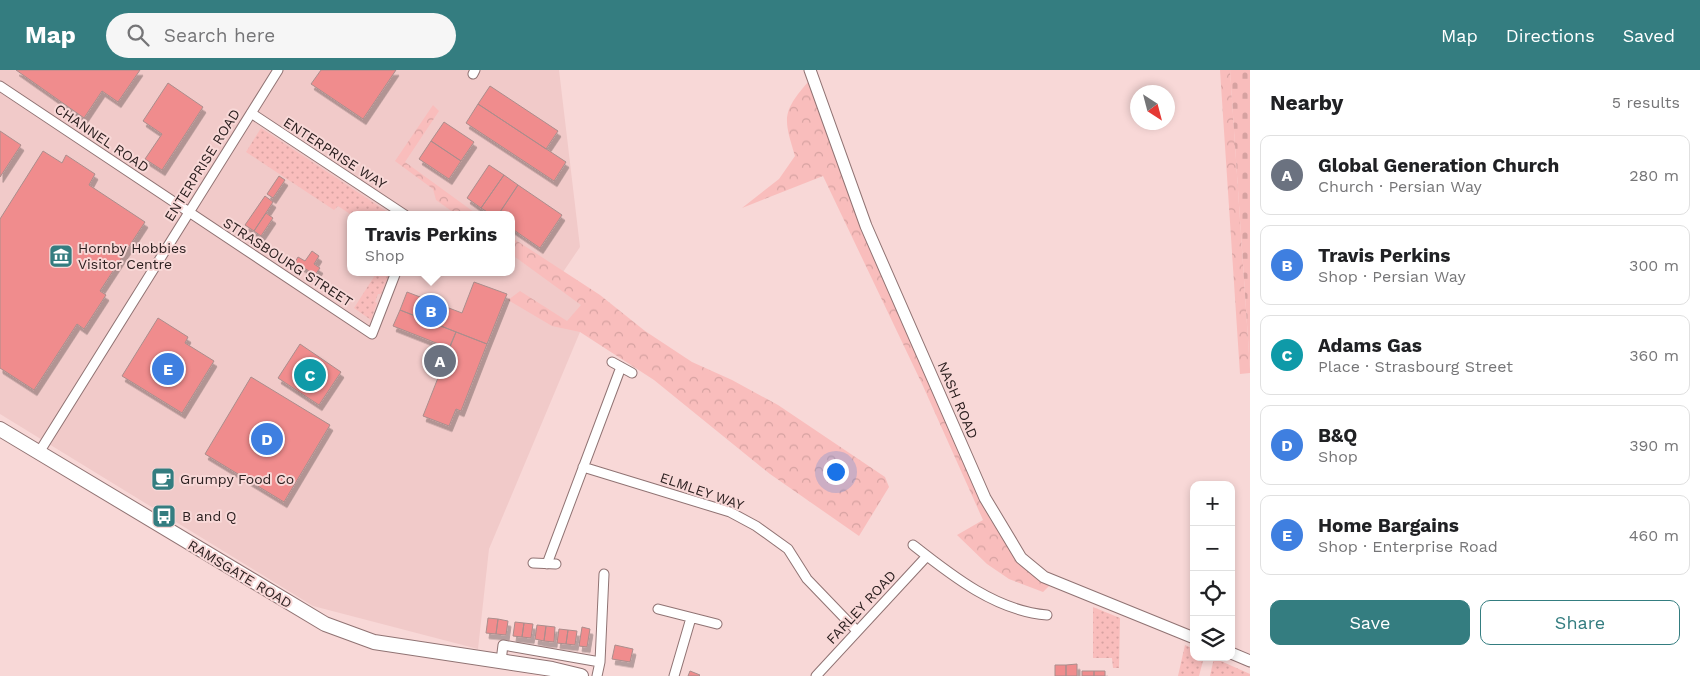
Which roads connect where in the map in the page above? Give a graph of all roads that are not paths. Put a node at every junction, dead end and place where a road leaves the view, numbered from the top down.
1 (278, 70) edge
2 (810, 70) edge
3 (0, 86) edge
4 (250, 113) junction
5 (398, 211) edge
6 (188, 213) junction
7 (394, 276) edge
8 (612, 362) dead end
9 (622, 367) junction
10 (632, 373) dead end
11 (0, 429) edge
12 (38, 454) junction
13 (582, 467) junction
14 (913, 545) dead end
15 (926, 556) junction
16 (533, 563) dead end
17 (604, 574) dead end
18 (658, 609) dead end
19 (1047, 615) dead end
20 (691, 618) junction
21 (717, 624) dead end
22 (858, 631) junction
23 (1190, 636) edge
24 (1235, 655) edge
25 (501, 661) junction
26 (1250, 661) edge
27 (600, 662) junction
28 (581, 676) edge
29 (597, 676) edge
30 (674, 676) edge
31 (816, 676) edge

1 - 4 street, ENTERPRISE ROAD
2 - 23 street, NASH ROAD
3 - 6 street, CHANNEL ROAD
4 - 5 street, ENTERPRISE WAY
4 - 6 street, ENTERPRISE ROAD
6 - 7 street, STRASBOURG STREET
6 - 12 street, ENTERPRISE ROAD
8 - 9 street
9 - 10 street
9 - 13 street
11 - 12 main road, RAMSGATE ROAD
12 - 25 main road, RAMSGATE ROAD
13 - 16 street
13 - 22 street, ELMLEY WAY
14 - 15 street
15 - 19 street
15 - 22 street, FARLEY ROAD
17 - 27 street
18 - 20 street
20 - 21 street
20 - 30 street
22 - 31 street, FARLEY ROAD
24 - 26 street
25 - 27 street
25 - 28 main road, RAMSGATE ROAD
27 - 29 street

